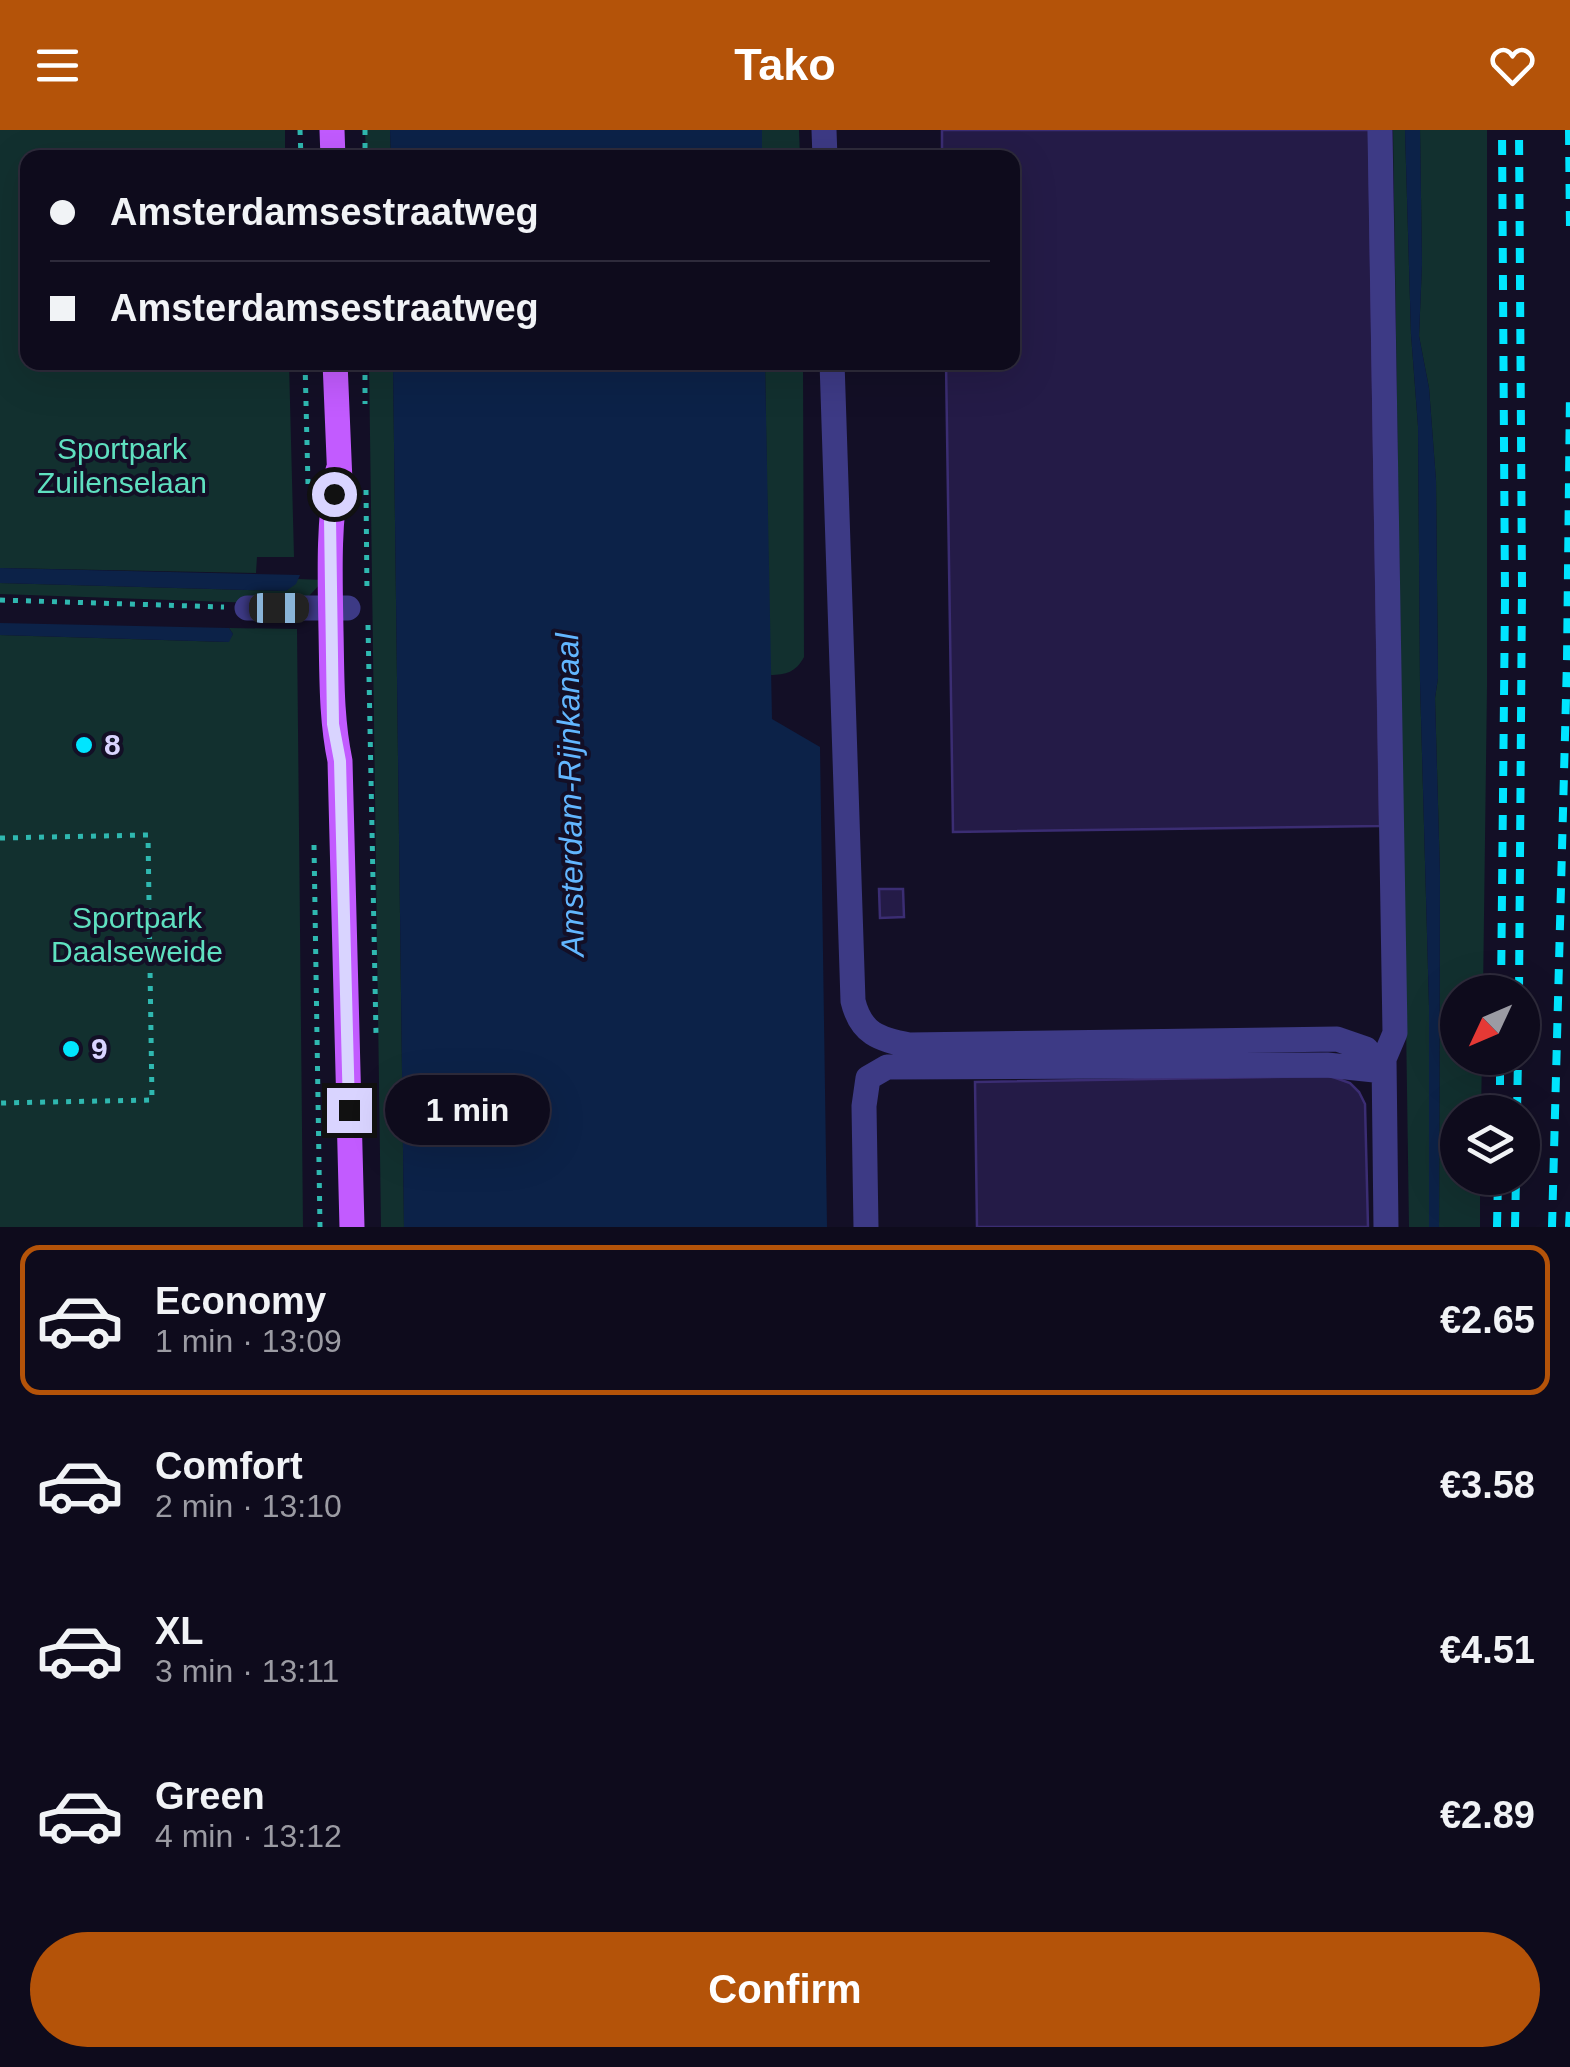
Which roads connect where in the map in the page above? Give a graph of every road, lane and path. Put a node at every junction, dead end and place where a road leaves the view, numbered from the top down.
1 (1380, 130) edge
2 (336, 370) edge
3 (832, 370) edge
4 (0, 600) edge
5 (247, 608) joint
6 (349, 608) junction
7 (0, 838) edge
8 (314, 838) dead end
9 (376, 1050) dead end
10 (1384, 1065) junction
11 (0, 1103) edge
12 (320, 1227) edge
13 (352, 1227) edge
14 (866, 1227) edge
15 (1386, 1227) edge

1 - 10 street
2 - 6 main road
3 - 10 street
4 - 5 path
5 - 6 street
6 - 9 path
6 - 13 main road
7 - 11 path
8 - 12 path
10 - 14 street
10 - 15 street

